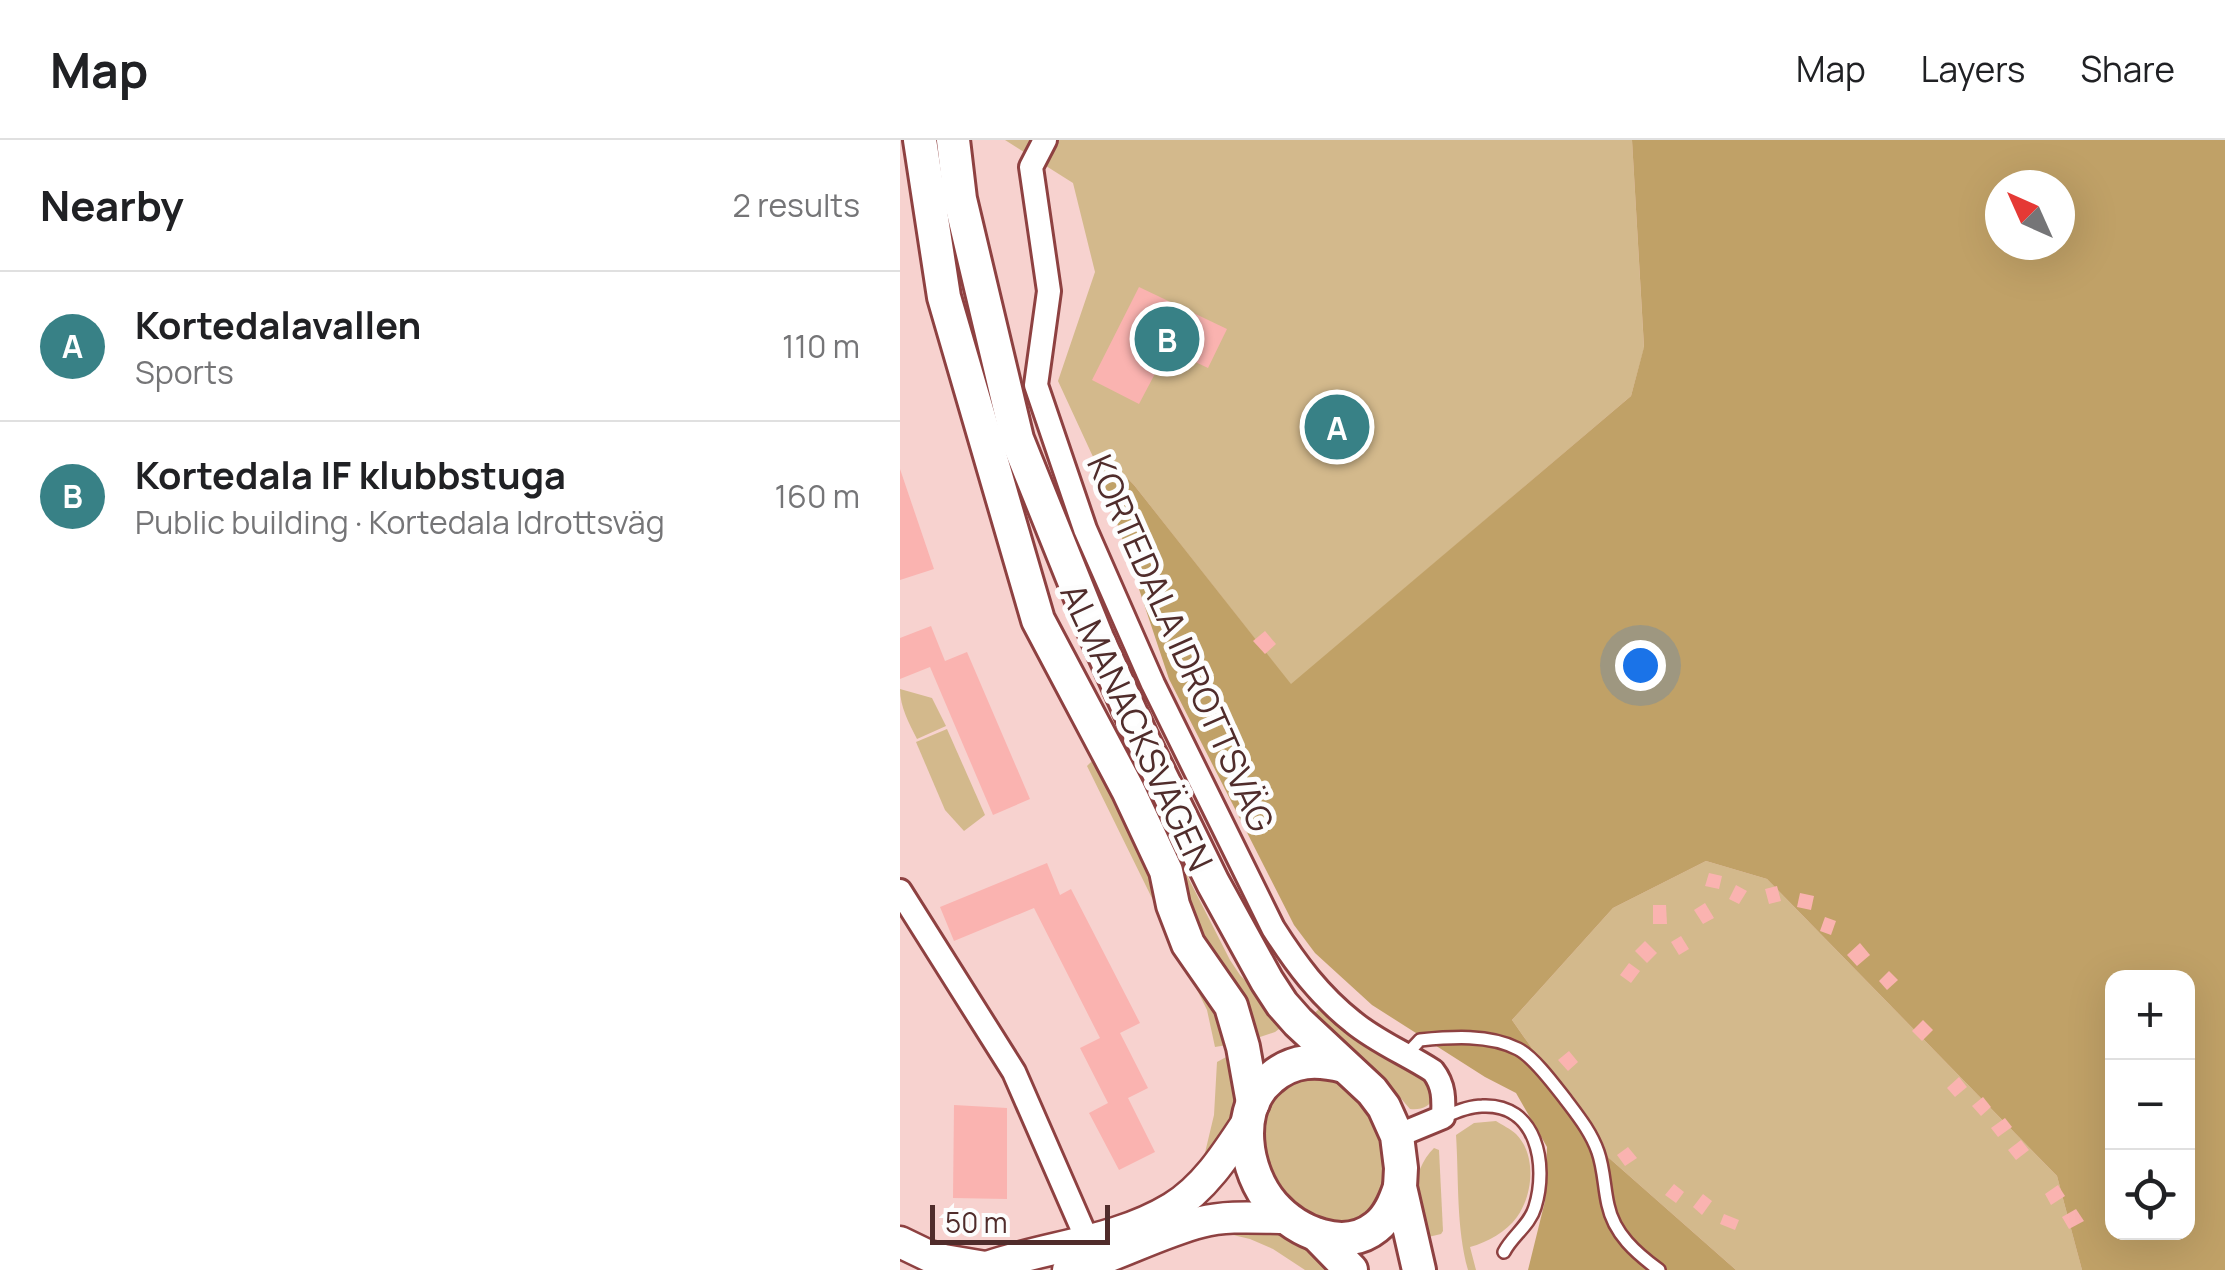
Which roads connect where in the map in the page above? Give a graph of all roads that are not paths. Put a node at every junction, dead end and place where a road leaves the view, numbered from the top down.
1 (920, 140) edge
2 (954, 140) edge
3 (1045, 140) edge
4 (900, 891) edge
5 (1405, 1056) junction
6 (1344, 1066) junction
7 (1250, 1112) junction
8 (1443, 1117) junction
9 (1397, 1136) junction
10 (1400, 1187) junction
11 (1287, 1218) junction
12 (1317, 1234) junction
13 (900, 1242) edge
14 (1504, 1252) dead end
15 (1088, 1261) edge
16 (995, 1268) edge
17 (1351, 1270) edge
18 (1419, 1270) edge
19 (1659, 1270) edge

1 - 7 main road, ALMANACKSVÄGEN
2 - 6 main road, ALMANACKSVÄGEN
3 - 5 street, KORTEDALA IDROTTSVÄG
4 - 15 street
5 - 8 street, KORTEDALA IDROTTSVÄG
5 - 19 lane
6 - 7 main road
6 - 9 main road, ALMANACKSVÄGEN
7 - 11 main road, ALMANACKSVÄGEN
7 - 15 street
8 - 9 street
8 - 14 lane
9 - 10 main road, ALMANACKSVÄGEN
10 - 12 main road, ALMANACKSVÄGEN
10 - 18 main road, ALMANACKSVÄGEN
11 - 12 main road, ALMANACKSVÄGEN
11 - 15 street
12 - 17 main road, ALMANACKSVÄGEN
13 - 16 street
15 - 16 street

